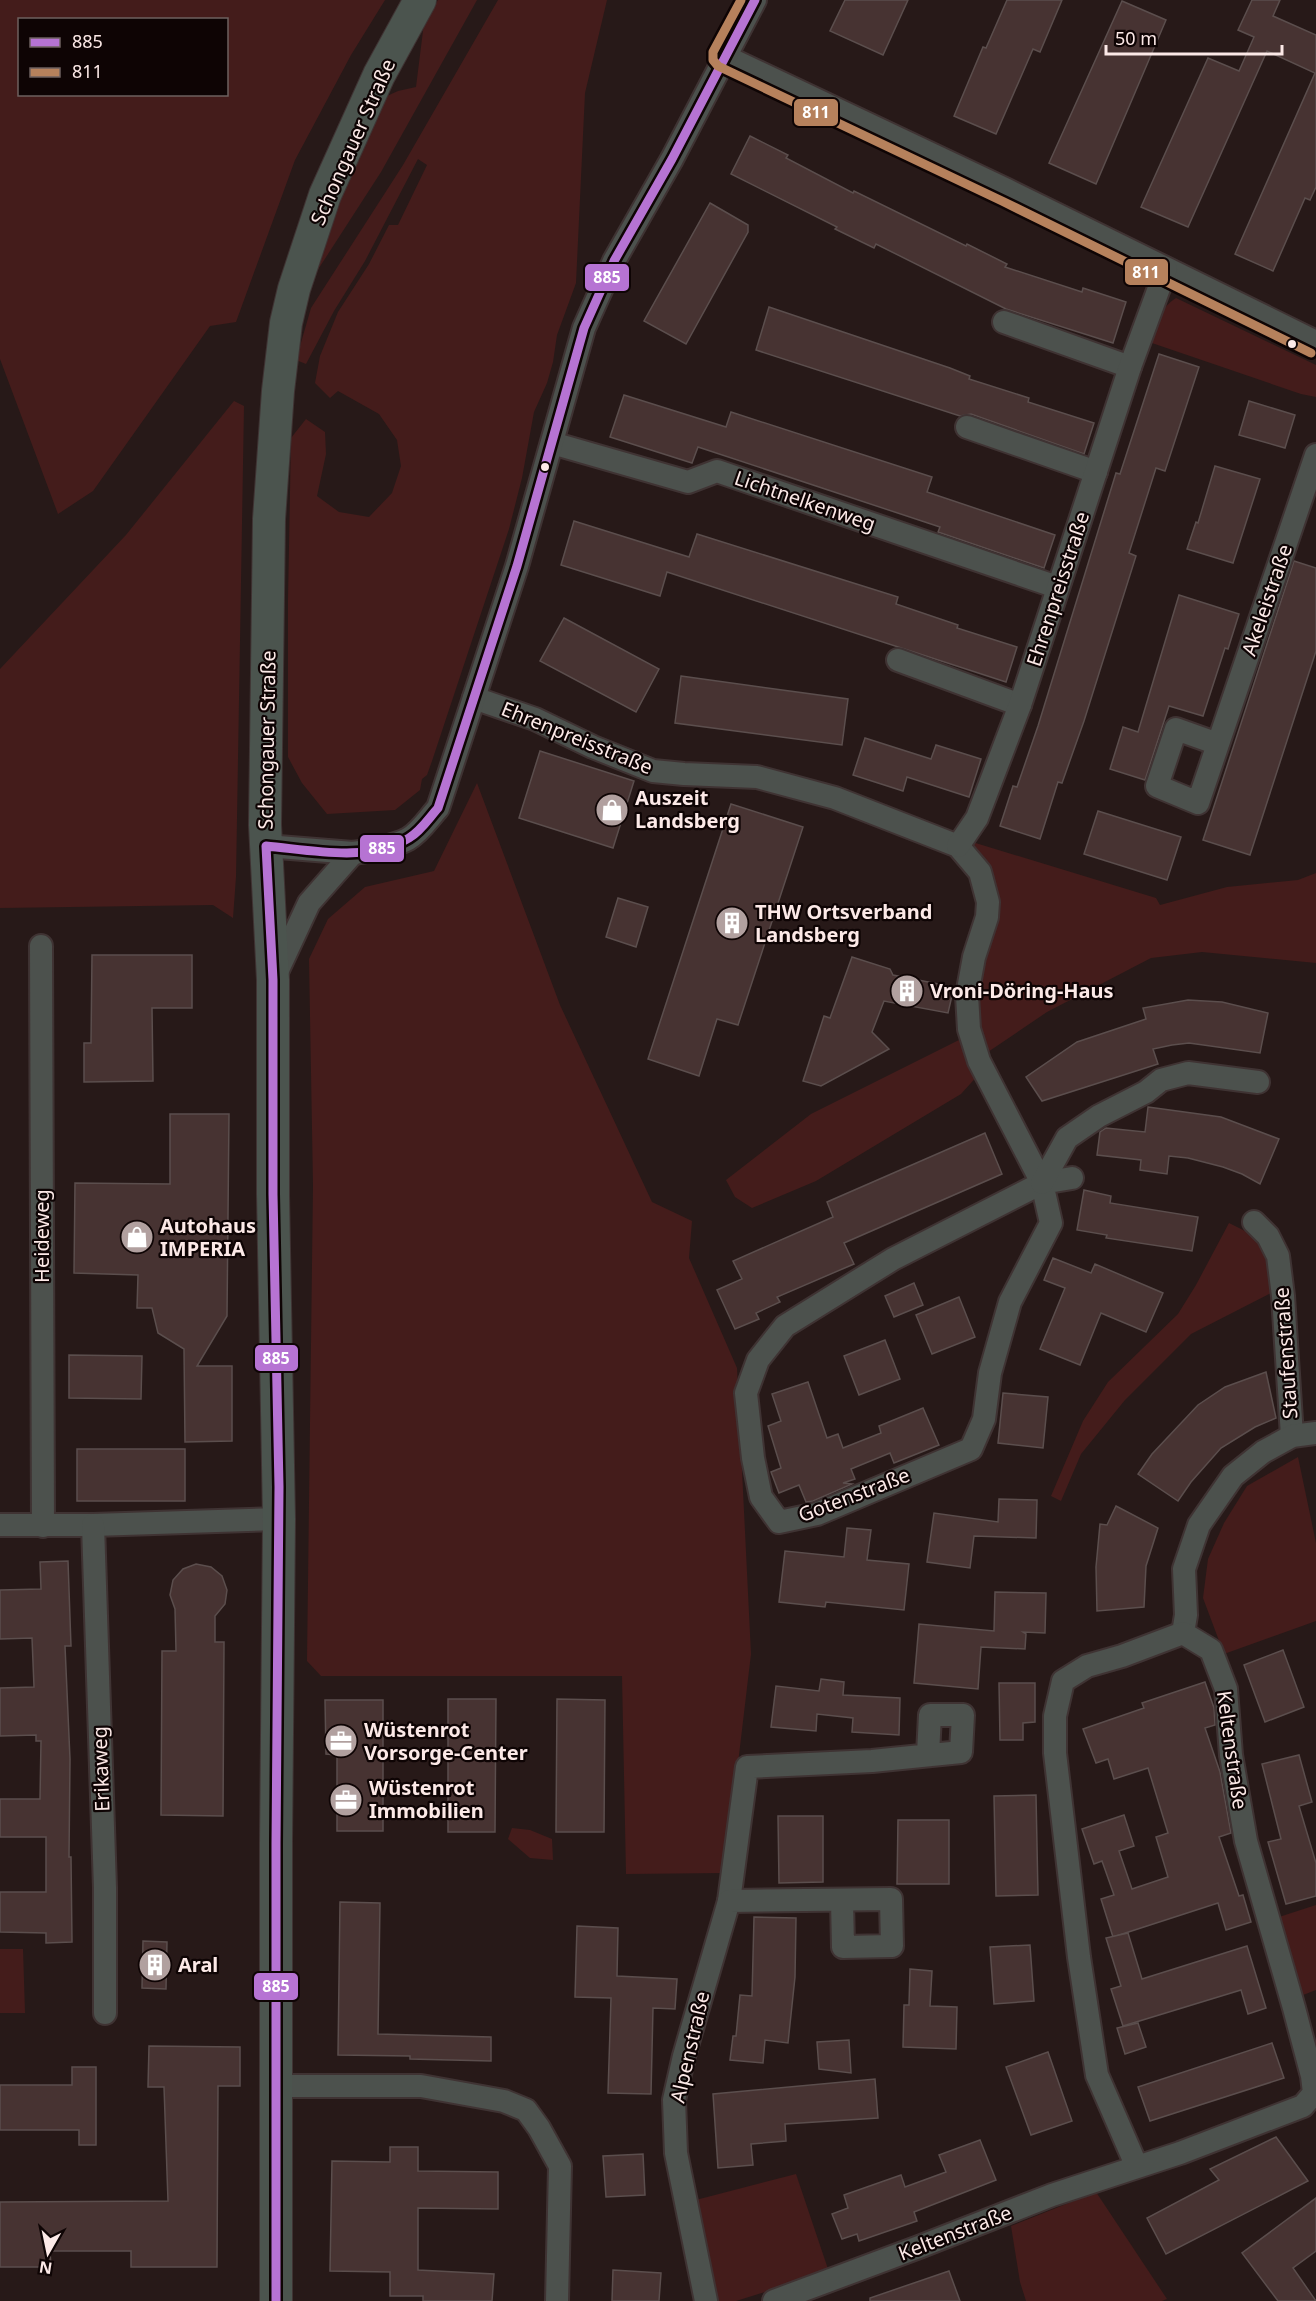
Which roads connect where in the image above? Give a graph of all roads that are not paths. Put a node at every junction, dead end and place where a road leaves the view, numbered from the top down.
1 (420, 0) edge
2 (755, 0) edge
3 (724, 56) junction
4 (1166, 269) junction
5 (1004, 322) dead end
6 (1316, 342) edge
7 (1130, 367) junction
8 (967, 427) dead end
9 (552, 442) junction
10 (1316, 455) edge
11 (1096, 472) junction
12 (1057, 587) junction
13 (898, 660) dead end
14 (474, 698) junction
15 (1020, 705) junction
16 (1218, 744) dead end
17 (266, 846) junction
18 (958, 846) junction
19 (353, 852) junction
20 (41, 946) dead end
21 (273, 980) junction
22 (969, 1029) joint
23 (1258, 1082) dead end
24 (1072, 1178) dead end
25 (1042, 1183) junction
26 (1254, 1222) dead end
27 (1316, 1433) edge
28 (1292, 1436) junction
29 (279, 1519) junction
30 (0, 1524) edge
31 (93, 1525) junction
32 (43, 1526) junction
33 (1183, 1632) junction
34 (928, 1754) dead end
35 (842, 1900) dead end
36 (729, 1901) junction
37 (105, 2013) dead end
38 (276, 2086) junction
39 (1137, 2167) junction
40 (276, 2301) edge
41 (557, 2301) edge
42 (706, 2301) edge
43 (774, 2301) edge

1 - 17 main road, Schongauer Straße
2 - 3 street
3 - 4 street
3 - 9 street
4 - 6 street
4 - 7 street, Ehrenpreisstraße
5 - 7 street
7 - 11 street, Ehrenpreisstraße
8 - 11 street
9 - 12 street, Lichtnelkenweg
9 - 14 street
10 - 16 street, Akeleistraße
11 - 12 street, Ehrenpreisstraße
12 - 15 street, Ehrenpreisstraße
13 - 15 street
14 - 18 street, Ehrenpreisstraße
14 - 19 street
15 - 18 street, Ehrenpreisstraße
17 - 19 street
17 - 21 main road, Schongauer Straße
18 - 22 street, Ehrenpreisstraße
19 - 21 street
20 - 32 street, Heideweg
21 - 29 main road, Schongauer Straße
22 - 25 street, Gotenstraße
23 - 25 street
24 - 25 street, Gotenstraße
25 - 25 street, Gotenstraße
26 - 28 street, Staufenstraße
27 - 28 street, Staufenstraße
28 - 33 street, Staufenstraße
29 - 31 street
29 - 38 main road, Schongauer Straße
30 - 32 street
31 - 32 street
31 - 37 street, Erikaweg
33 - 39 street
33 - 39 street, Keltenstraße
34 - 36 street, Alpenstraße
35 - 36 street
36 - 42 street, Alpenstraße
38 - 40 main road, Schongauer Straße
38 - 41 street
39 - 43 street, Keltenstraße

